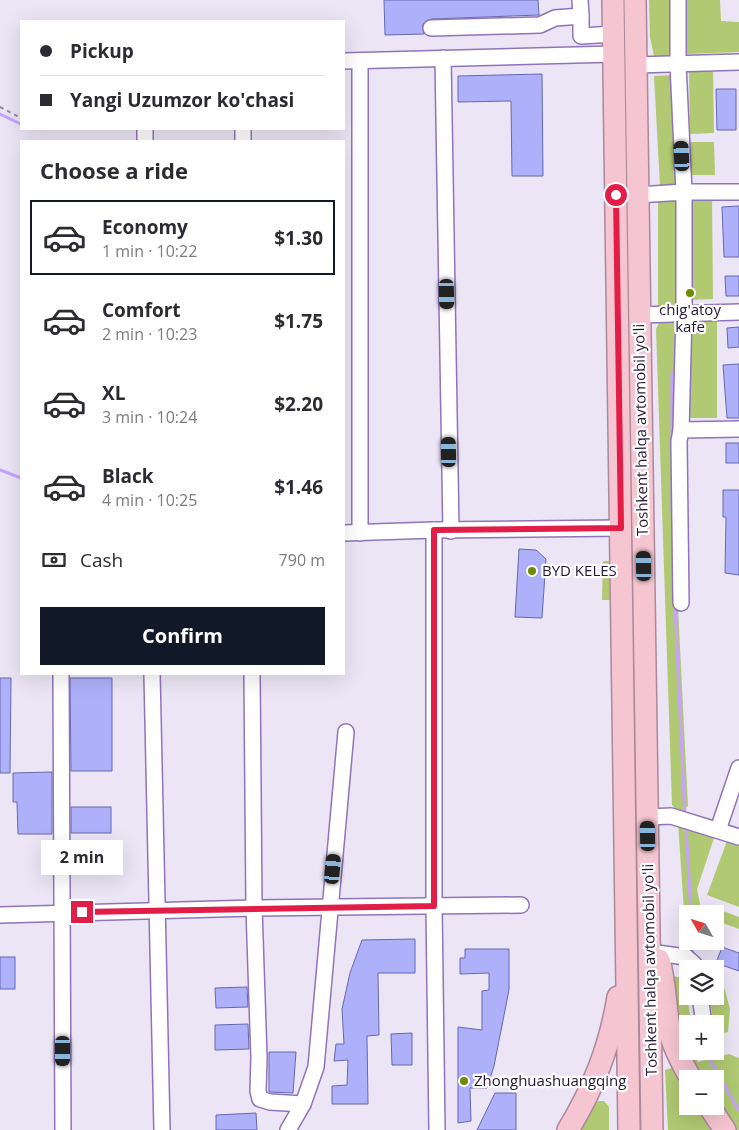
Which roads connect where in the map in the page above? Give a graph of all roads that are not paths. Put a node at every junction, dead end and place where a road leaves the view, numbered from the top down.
1 (580, 0) edge
2 (613, 0) edge
3 (635, 0) edge
4 (678, 0) edge
5 (581, 16) junction
6 (431, 28) dead end
7 (614, 44) junction
8 (443, 58) junction
9 (345, 61) edge
10 (360, 61) junction
11 (739, 62) edge
12 (678, 64) junction
13 (636, 65) junction
14 (684, 192) junction
15 (739, 192) edge
16 (616, 195) junction
17 (638, 195) junction
18 (684, 312) junction
19 (739, 312) edge
20 (640, 315) junction
21 (739, 429) edge
22 (681, 430) junction
23 (621, 528) junction
24 (434, 530) junction
25 (451, 531) junction
26 (345, 533) edge
27 (360, 533) junction
28 (681, 603) dead end
29 (61, 675) edge
30 (152, 675) edge
31 (252, 675) edge
32 (346, 732) dead end
33 (739, 768) edge
34 (647, 818) junction
35 (718, 830) junction
36 (739, 837) edge
37 (521, 905) dead end
38 (434, 906) junction
39 (254, 908) junction
40 (329, 908) junction
41 (157, 911) junction
42 (63, 912) junction
43 (0, 915) edge
44 (649, 929) junction
45 (627, 942) junction
46 (656, 953) junction
47 (689, 960) edge
48 (686, 1070) edge
49 (303, 1104) junction
50 (715, 1115) edge
51 (63, 1130) edge
52 (162, 1130) edge
53 (288, 1130) edge
54 (437, 1130) edge
55 (568, 1130) edge
56 (630, 1130) edge
57 (652, 1130) edge
58 (725, 1130) edge

1 - 5 street
2 - 7 highway, Toshkent halqa avtomobil yo'li
3 - 13 highway, Toshkent halqa avtomobil yo'li
4 - 12 street
5 - 6 street
5 - 7 street
7 - 8 street
7 - 16 highway, Toshkent halqa avtomobil yo'li
8 - 10 street
8 - 25 street
9 - 10 street
10 - 27 street
11 - 12 street
12 - 13 street
12 - 14 street
13 - 17 highway, Toshkent halqa avtomobil yo'li
14 - 15 street
14 - 17 street
14 - 18 street
16 - 17 highway
16 - 23 highway, Toshkent halqa avtomobil yo'li
17 - 20 highway, Toshkent halqa avtomobil yo'li
18 - 19 street
18 - 20 street
18 - 22 street
20 - 34 highway, Toshkent halqa avtomobil yo'li
21 - 22 street
22 - 28 street
23 - 25 street
23 - 45 highway, Toshkent halqa avtomobil yo'li
24 - 25 street
24 - 27 street
24 - 38 street
26 - 27 street
29 - 42 street
30 - 41 street
31 - 39 street
32 - 40 street
33 - 35 street
34 - 35 street
34 - 44 highway, Toshkent halqa avtomobil yo'li
35 - 36 street
37 - 38 street
38 - 40 street
38 - 54 street
39 - 40 street
39 - 41 street
39 - 49 street
40 - 49 street
41 - 42 street
41 - 52 street
42 - 43 street
42 - 51 street
44 - 46 highway
44 - 57 highway, Toshkent halqa avtomobil yo'li
45 - 55 highway
45 - 56 highway, Toshkent halqa avtomobil yo'li
46 - 47 street
46 - 48 highway
49 - 53 street
50 - 58 highway

